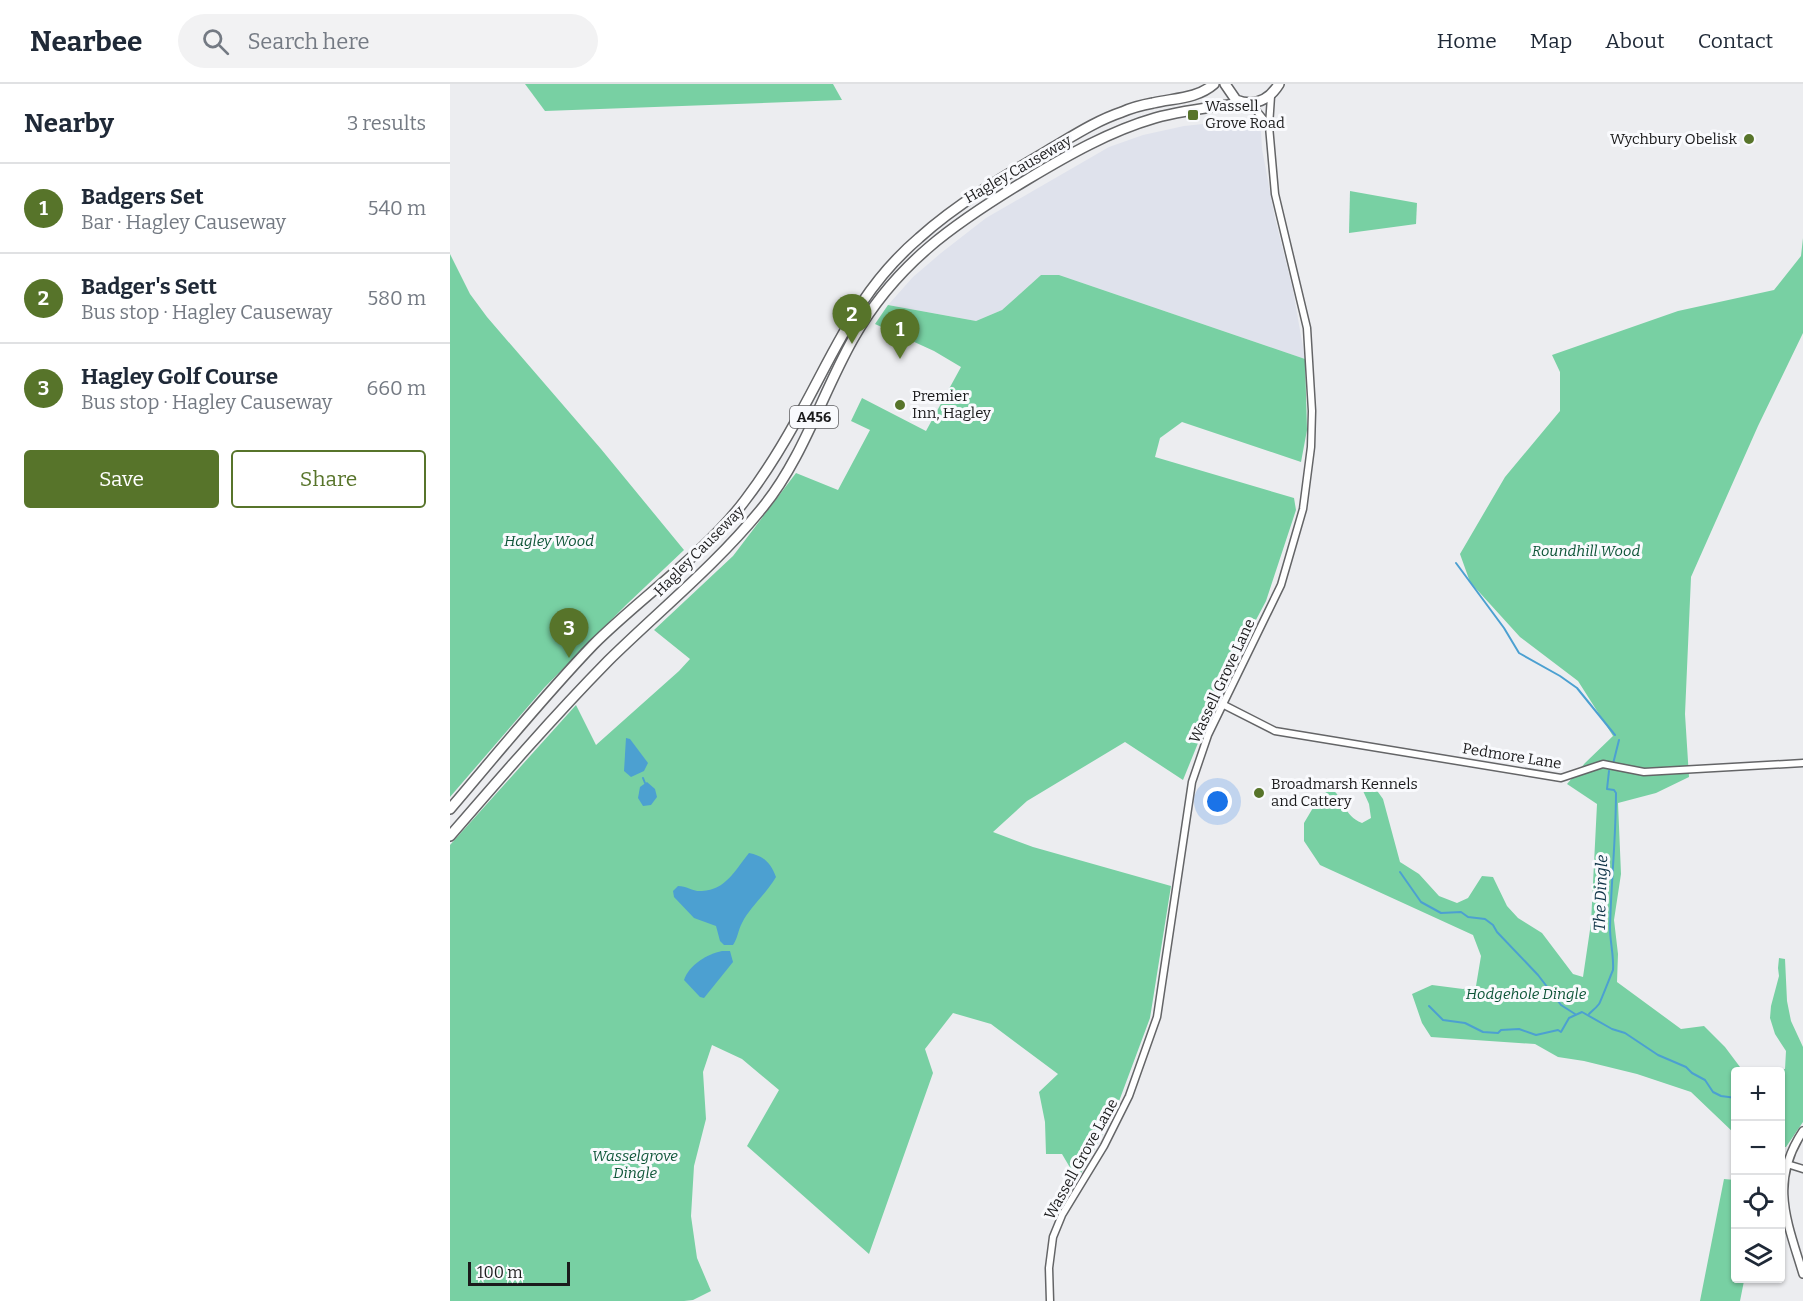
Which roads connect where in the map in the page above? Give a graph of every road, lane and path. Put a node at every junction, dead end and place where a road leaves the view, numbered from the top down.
1 (1214, 84) edge
2 (1225, 84) edge
3 (1279, 84) edge
4 (1271, 96) junction
5 (1247, 103) junction
6 (1269, 126) junction
7 (1222, 704) junction
8 (1803, 764) edge
9 (450, 809) edge
10 (450, 836) edge
11 (1803, 1131) edge
12 (1787, 1164) junction
13 (1803, 1169) edge
14 (1803, 1274) edge
15 (1050, 1301) edge

1 - 9 highway, Hagley Causeway / A456
2 - 5 highway
3 - 4 highway
4 - 5 highway, Hagley Causeway
4 - 6 street, Wassell Grove Lane
5 - 6 street
5 - 10 highway, Hagley Causeway / A456
6 - 7 street, Wassell Grove Lane
7 - 8 street, Pedmore Lane
7 - 15 street, Wassell Grove Lane
11 - 12 street
12 - 13 street
12 - 14 street

